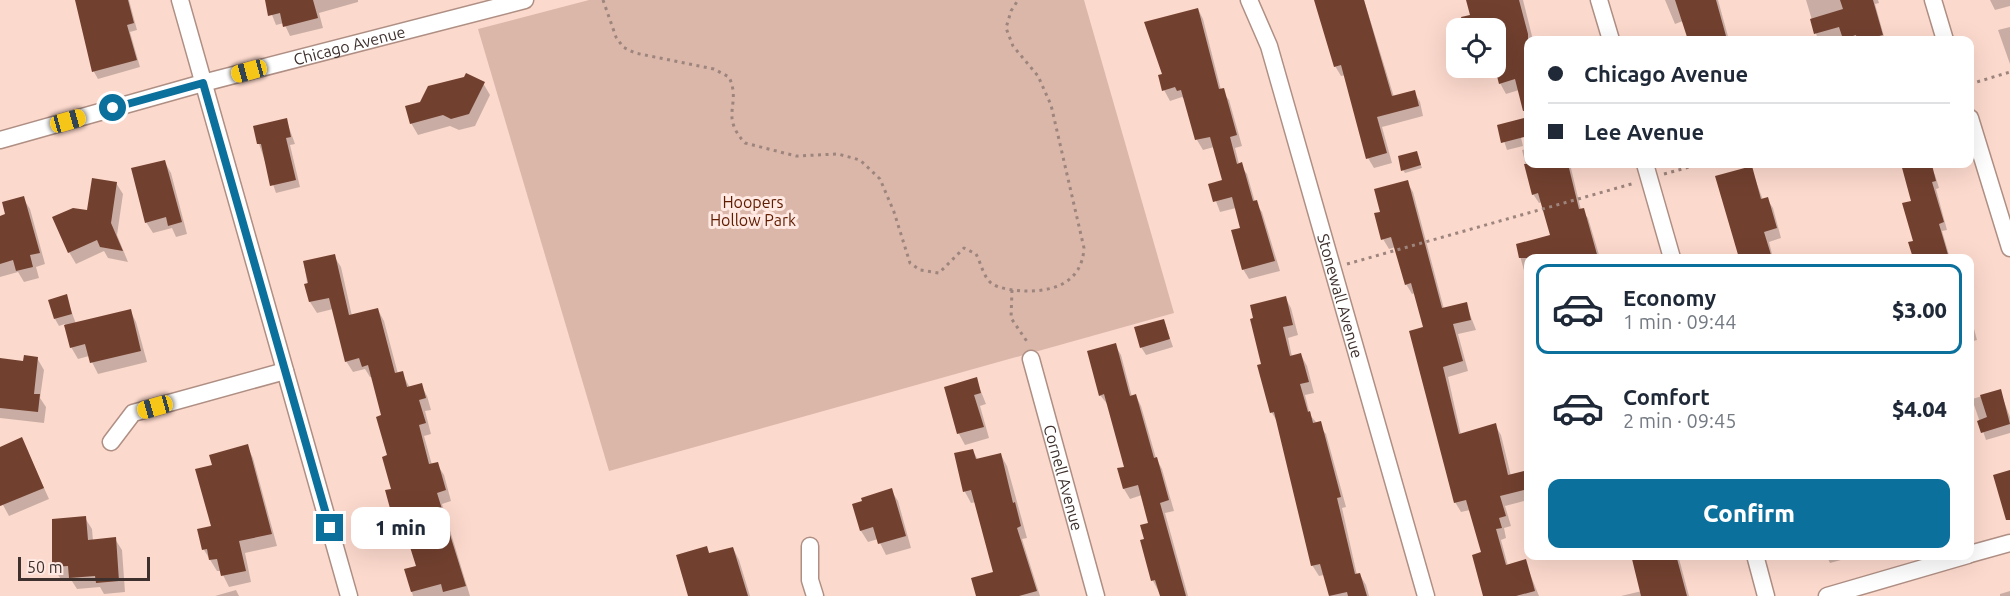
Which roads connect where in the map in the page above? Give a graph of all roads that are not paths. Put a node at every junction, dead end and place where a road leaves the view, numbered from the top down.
1 (180, 0) edge
2 (525, 0) edge
3 (1249, 0) edge
4 (1599, 0) edge
5 (1933, 0) edge
6 (1610, 36) edge
7 (1944, 36) edge
8 (203, 83) junction
9 (1974, 131) edge
10 (0, 140) edge
11 (1647, 171) edge
12 (2010, 248) edge
13 (1671, 254) edge
14 (1031, 359) road end
15 (285, 371) junction
16 (111, 442) dead end
17 (2010, 543) edge
18 (810, 546) dead end
19 (1974, 554) edge
20 (1756, 560) edge
21 (1952, 560) edge
22 (349, 596) edge
23 (815, 596) edge
24 (1096, 596) edge
25 (1426, 596) edge
26 (1766, 596) edge
27 (1827, 596) edge

1 - 8 street
2 - 8 street, Chicago Avenue
3 - 25 street, Stonewall Avenue
4 - 6 street
5 - 7 street
8 - 10 street, Chicago Avenue
8 - 15 street
9 - 12 street
11 - 13 street
14 - 24 street, Cornell Avenue
15 - 16 street
15 - 22 street
17 - 19 street
18 - 23 street
20 - 26 street
21 - 27 street

